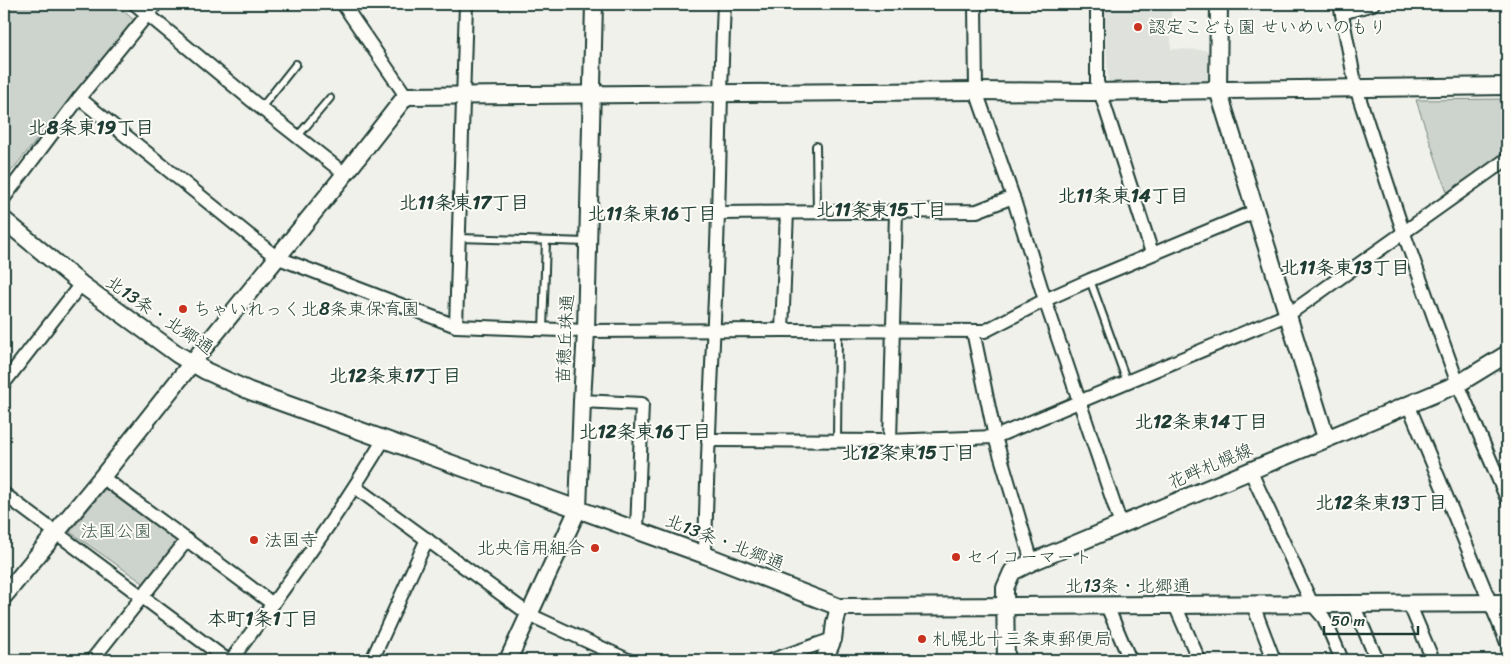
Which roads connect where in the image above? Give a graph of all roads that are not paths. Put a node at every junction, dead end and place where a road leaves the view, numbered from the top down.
1 (135, 4) edge
2 (343, 4) edge
3 (466, 4) edge
4 (594, 4) edge
5 (724, 4) edge
6 (974, 4) edge
7 (1097, 4) edge
8 (1219, 4) edge
9 (1373, 4) edge
10 (1341, 8) edge
11 (152, 9) edge
12 (296, 64) dead end
13 (1507, 86) edge
14 (1356, 88) junction
15 (1218, 90) junction
16 (976, 91) junction
17 (720, 92) junction
18 (1100, 92) junction
19 (591, 94) junction
20 (464, 95) junction
21 (406, 96) junction
22 (80, 98) junction
23 (330, 98) dead end
24 (261, 108) junction
25 (297, 137) junction
26 (816, 146) dead end
27 (1507, 159) edge
28 (345, 174) junction
29 (1013, 197) junction
30 (4, 198) edge
31 (1256, 211) junction
32 (787, 212) junction
33 (817, 212) junction
34 (896, 212) junction
35 (718, 213) junction
36 (4, 220) edge
37 (1404, 231) junction
38 (459, 238) junction
39 (546, 240) junction
40 (588, 242) junction
41 (1152, 253) junction
42 (276, 257) junction
43 (1090, 280) junction
44 (81, 284) junction
45 (1045, 300) junction
46 (1288, 314) junction
47 (456, 326) junction
48 (543, 330) junction
49 (713, 330) junction
50 (782, 330) junction
51 (838, 330) junction
52 (892, 330) junction
53 (973, 331) junction
54 (586, 332) junction
55 (1507, 354) edge
56 (192, 364) junction
57 (8, 367) edge
58 (4, 383) edge
59 (1128, 383) junction
60 (1458, 384) junction
61 (582, 401) junction
62 (1080, 403) junction
63 (1408, 404) junction
64 (996, 437) junction
65 (1326, 438) junction
66 (384, 439) junction
67 (708, 440) junction
68 (836, 440) junction
69 (890, 441) junction
70 (1250, 470) junction
71 (102, 477) junction
72 (354, 487) junction
73 (4, 494) edge
74 (1507, 499) edge
75 (578, 509) junction
76 (1121, 525) junction
77 (637, 530) junction
78 (56, 533) junction
79 (427, 539) junction
80 (187, 540) junction
81 (705, 555) junction
82 (1032, 562) junction
83 (4, 596) edge
84 (142, 597) junction
85 (1409, 603) junction
86 (1490, 603) junction
87 (1507, 603) edge
88 (273, 604) junction
89 (1312, 604) junction
90 (1353, 604) junction
91 (1175, 605) junction
92 (1253, 605) junction
93 (1006, 606) junction
94 (1106, 606) junction
95 (839, 608) junction
96 (530, 615) junction
97 (833, 639) junction
98 (1507, 644) edge
99 (92, 660) edge
100 (227, 660) edge
101 (231, 660) edge
102 (372, 660) edge
103 (508, 660) edge
104 (628, 660) edge
105 (772, 660) edge
106 (824, 660) edge
107 (1006, 660) edge
108 (1130, 660) edge
109 (1199, 660) edge
110 (1274, 660) edge
111 (1342, 660) edge
112 (1377, 660) edge
113 (1433, 660) edge

1 - 11 street
2 - 21 street
3 - 20 street
4 - 19 street, 苗穂丘珠通
5 - 17 street
6 - 16 street
7 - 18 street
8 - 15 street
9 - 10 street
10 - 14 street
11 - 22 street
11 - 24 street
12 - 24 lane
13 - 14 street
14 - 15 street
14 - 37 street
15 - 18 street
15 - 31 street
16 - 17 street
16 - 18 street
16 - 29 street
17 - 19 street
17 - 35 street
18 - 41 street
19 - 20 street
19 - 40 street, 苗穂丘珠通
20 - 21 street
20 - 38 street
21 - 28 street
22 - 30 street
22 - 42 street
23 - 25 lane
24 - 25 street
25 - 28 street
26 - 33 lane
27 - 37 street
28 - 42 street
29 - 34 street
29 - 45 street
31 - 41 street
31 - 46 street
32 - 33 street
32 - 35 street
32 - 50 street
33 - 34 street
34 - 52 street
35 - 49 street
36 - 44 street, 北13条・北郷通
37 - 46 street
37 - 60 street
38 - 39 lane
38 - 47 street
39 - 40 lane
39 - 48 lane
40 - 54 street, 苗穂丘珠通
41 - 43 street
42 - 47 street
42 - 56 street
43 - 45 street
43 - 59 lane
44 - 56 street, 北13条・北郷通
44 - 57 street
45 - 53 street
45 - 62 street
46 - 59 street
46 - 65 street
47 - 48 street
48 - 54 street
49 - 50 street
49 - 54 street
49 - 67 street
50 - 51 street
51 - 52 street
51 - 68 lane
52 - 53 street
52 - 69 street
53 - 64 street
54 - 61 street, 苗穂丘珠通
55 - 60 street, 花畔札幌線
56 - 66 street, 北13条・北郷通
56 - 71 street
57 - 58 street
59 - 62 street
60 - 63 street, 花畔札幌線
60 - 74 street
61 - 75 street, 苗穂丘珠通
61 - 77 street
62 - 64 street
62 - 76 street
63 - 65 street, 花畔札幌線
63 - 86 street
64 - 69 street
64 - 82 street
65 - 70 street, 花畔札幌線
66 - 72 street
66 - 75 street, 北13条・北郷通
67 - 68 street
67 - 81 street
68 - 69 street
70 - 76 street, 花畔札幌線
70 - 89 street
71 - 78 street
71 - 80 street
72 - 79 street
72 - 88 street
73 - 78 street
75 - 77 street, 北13条・北郷通
75 - 96 street, 苗穂丘珠通
76 - 82 street, 花畔札幌線
77 - 81 street, 北13条・北郷通
78 - 83 street
78 - 84 street
79 - 96 street
79 - 102 street
80 - 84 street
80 - 88 street
81 - 95 street, 北13条・北郷通
82 - 93 street, 花畔札幌線
84 - 99 street
84 - 100 street
85 - 86 street, 北13条・北郷通
85 - 90 street, 北13条・北郷通
85 - 113 street
86 - 87 street, 北13条・北郷通
86 - 98 street
88 - 101 street
89 - 90 street, 北13条・北郷通
89 - 92 street, 北13条・北郷通
89 - 111 street
90 - 112 street
91 - 92 street, 北13条・北郷通
91 - 94 street, 北13条・北郷通
91 - 109 street
92 - 110 street
93 - 94 street, 北13条・北郷通
93 - 95 street, 北13条・北郷通
93 - 107 street, 花畔札幌線
94 - 108 street
95 - 97 street
96 - 103 street, 苗穂丘珠通
96 - 104 street
97 - 105 street
97 - 106 street

